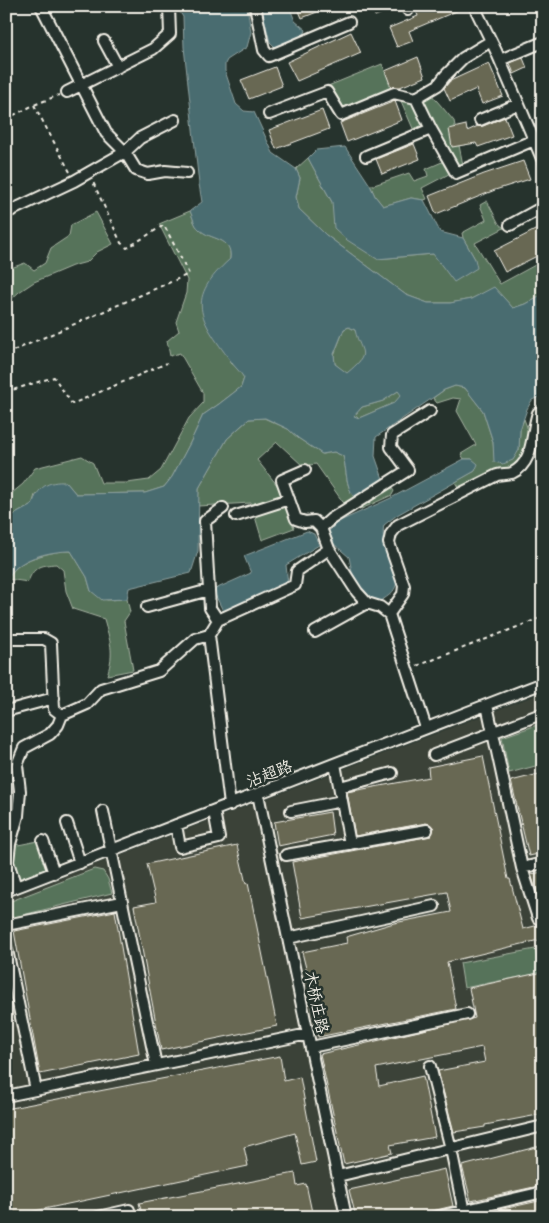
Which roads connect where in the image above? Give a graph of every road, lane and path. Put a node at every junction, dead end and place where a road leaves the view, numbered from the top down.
1 (41, 6) edge
2 (169, 6) edge
3 (255, 6) edge
4 (474, 6) edge
5 (349, 22) dead end
6 (104, 41) dead end
7 (491, 41) junction
8 (543, 42) edge
9 (500, 60) junction
10 (118, 67) junction
11 (82, 85) junction
12 (67, 92) joint
13 (416, 98) junction
14 (518, 104) junction
15 (34, 105) junction
16 (269, 114) dead end
17 (6, 119) edge
18 (176, 120) dead end
19 (480, 120) dead end
20 (431, 129) junction
21 (537, 142) edge
22 (125, 152) junction
23 (366, 156) dead end
24 (543, 162) edge
25 (89, 172) junction
26 (188, 173) dead end
27 (74, 181) junction
28 (543, 206) edge
29 (6, 213) edge
30 (510, 225) dead end
31 (6, 354) edge
32 (167, 363) dead end
33 (6, 392) edge
34 (543, 410) edge
35 (430, 411) dead end
36 (305, 470) dead end
37 (289, 500) junction
38 (223, 508) dead end
39 (236, 516) dead end
40 (321, 528) junction
41 (330, 548) junction
42 (209, 590) junction
43 (367, 603) junction
44 (147, 607) dead end
45 (389, 614) junction
46 (543, 617) edge
47 (218, 620) junction
48 (315, 632) dead end
49 (210, 635) junction
50 (6, 640) edge
51 (407, 670) junction
52 (543, 683) edge
53 (54, 698) junction
54 (487, 705) junction
55 (6, 711) edge
56 (542, 714) dead end
57 (62, 715) junction
58 (426, 728) junction
59 (493, 732) junction
60 (434, 755) dead end
61 (335, 764) junction
62 (392, 773) dead end
63 (340, 787) junction
64 (258, 794) junction
65 (342, 801) junction
66 (230, 805) junction
67 (103, 811) dead end
68 (214, 811) junction
69 (291, 811) dead end
70 (67, 823) dead end
71 (176, 825) junction
72 (427, 830) dead end
73 (43, 841) dead end
74 (350, 844) junction
75 (110, 851) junction
76 (286, 855) dead end
77 (543, 862) edge
78 (80, 863) junction
79 (522, 868) junction
80 (54, 873) junction
81 (11, 889) edge
82 (122, 902) junction
83 (434, 906) dead end
84 (543, 916) edge
85 (6, 925) edge
86 (288, 938) junction
87 (6, 944) edge
88 (467, 1014) dead end
89 (308, 1034) junction
90 (311, 1047) junction
91 (156, 1065) junction
92 (430, 1066) dead end
93 (36, 1090) junction
94 (6, 1096) edge
95 (543, 1126) edge
96 (451, 1149) junction
97 (338, 1176) junction
98 (543, 1192) edge
99 (129, 1210) dead end
100 (464, 1214) edge
101 (98, 1217) edge
102 (346, 1217) edge
103 (437, 1217) edge

1 - 11 street
2 - 10 street
3 - 5 street
4 - 7 street
6 - 10 street
7 - 9 street
7 - 13 street
8 - 9 street
9 - 14 street
10 - 11 street
11 - 12 street
11 - 22 street
12 - 15 path
13 - 16 street
13 - 20 street
14 - 19 street
14 - 21 street
15 - 17 path
15 - 27 path
18 - 22 street
20 - 21 street
20 - 23 street
21 - 24 street
22 - 25 street
22 - 26 street
25 - 27 street
25 - 31 path
27 - 29 street
28 - 30 street
32 - 33 path
34 - 45 street
35 - 40 street
36 - 37 street
37 - 39 street
37 - 40 street
38 - 42 street
40 - 41 street
41 - 43 street
41 - 47 street
42 - 44 street
42 - 47 street
43 - 45 street
43 - 48 street
45 - 51 street
46 - 51 path
47 - 49 street
49 - 57 street
49 - 66 street
50 - 53 street
51 - 58 street
52 - 54 street, 沾超路
53 - 55 street
53 - 57 street
54 - 58 street, 沾超路
54 - 59 street
56 - 59 street
57 - 81 street
58 - 61 street, 沾超路
59 - 60 street
59 - 79 street
61 - 63 street
61 - 64 street, 沾超路
62 - 63 street
63 - 65 street
64 - 66 street, 沾超路
64 - 86 street, 木桥庄路
65 - 69 street
65 - 74 street
66 - 68 street, 沾超路
67 - 75 street
68 - 71 street, 沾超路
68 - 71 street
70 - 78 street
71 - 75 street, 沾超路
72 - 74 street
73 - 80 street
74 - 76 street
75 - 78 street, 沾超路
75 - 82 street
77 - 79 street
78 - 80 street, 沾超路
79 - 84 street
80 - 81 street, 沾超路
82 - 85 street
82 - 91 street
83 - 86 street
86 - 89 street, 木桥庄路
87 - 93 street
88 - 90 street
89 - 90 street, 木桥庄路
89 - 91 street
90 - 97 street, 木桥庄路
91 - 93 street
92 - 96 street
93 - 94 street
95 - 96 street
96 - 97 street
96 - 100 street
97 - 102 street, 木桥庄路
98 - 100 street
99 - 101 street
100 - 103 street

